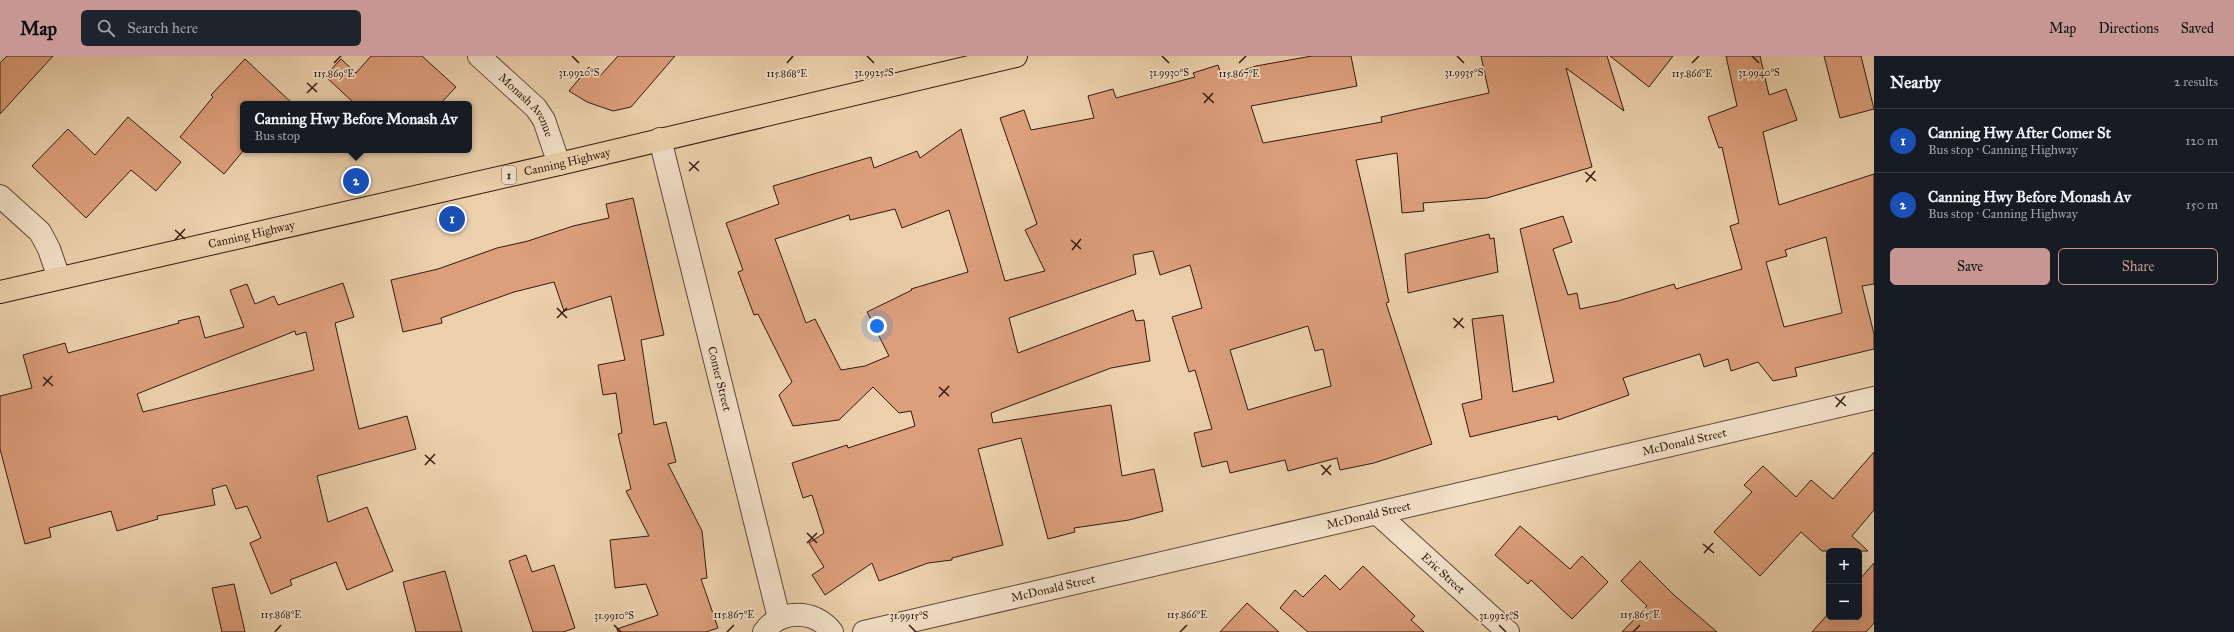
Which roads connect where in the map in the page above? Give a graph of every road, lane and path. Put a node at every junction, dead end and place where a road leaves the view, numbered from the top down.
1 (478, 56) edge
2 (1016, 56) edge
3 (660, 139) junction
4 (559, 164) junction
5 (0, 196) edge
6 (59, 278) junction
7 (0, 292) edge
8 (1874, 398) edge
9 (1378, 514) junction
10 (771, 625) edge
11 (832, 632) edge
12 (864, 632) edge
13 (1508, 632) edge

1 - 4 street, Monash Avenue
2 - 3 highway, Canning Highway / 1
3 - 4 highway, Canning Highway / 1
3 - 10 street, Comer Street
4 - 6 highway, Canning Highway / 1
5 - 6 street
6 - 7 highway, Canning Highway / 1
8 - 9 street, McDonald Street
9 - 12 street, McDonald Street
9 - 13 street, Eric Street
10 - 11 street

